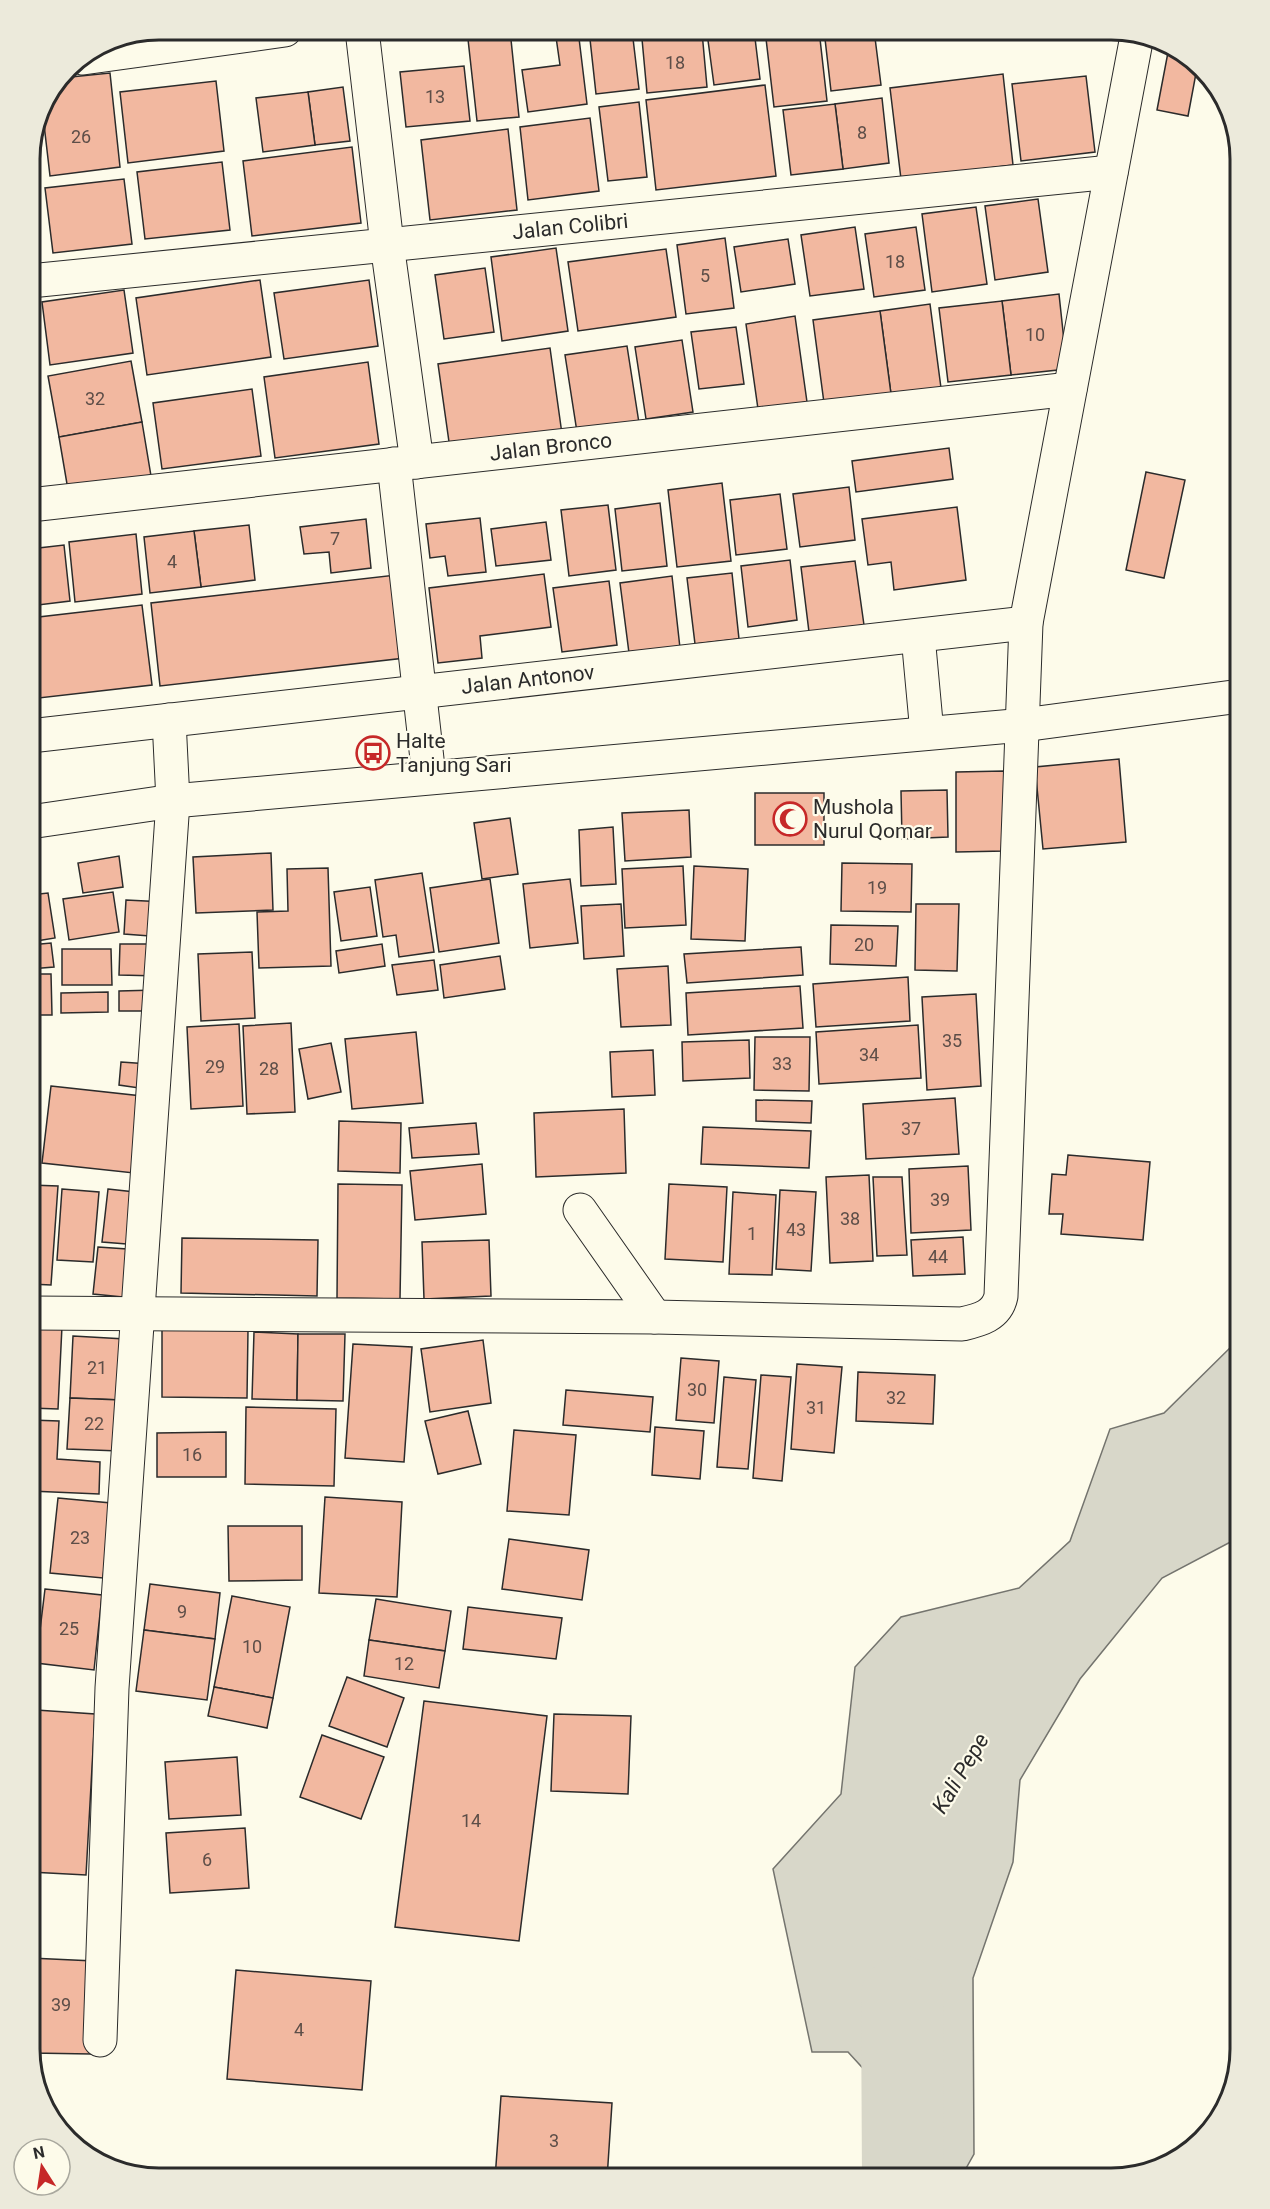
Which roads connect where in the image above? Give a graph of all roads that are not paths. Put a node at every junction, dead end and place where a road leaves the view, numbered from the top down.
1 (205, 41) edge
2 (363, 41) edge
3 (1136, 43) edge
4 (102, 55) edge
5 (1111, 172) junction
6 (387, 244) junction
7 (41, 280) edge
8 (1070, 389) junction
9 (406, 463) junction
10 (41, 504) edge
11 (1026, 623) junction
12 (918, 636) junction
13 (419, 692) junction
14 (1230, 697) edge
15 (169, 720) junction
16 (1023, 725) junction
17 (927, 732) junction
18 (41, 734) edge
19 (429, 777) junction
20 (173, 801) junction
21 (41, 820) edge
22 (580, 1210) dead end
23 (40, 1313) edge
24 (138, 1314) junction
25 (655, 1317) junction
26 (100, 2040) dead end

1 - 4 street
2 - 6 street
3 - 5 street
5 - 6 street, Jalan Colibri
5 - 8 street
6 - 7 street, Jalan Colibri
6 - 9 street
8 - 9 street, Jalan Bronco
8 - 11 street
9 - 10 street, Jalan Bronco
9 - 13 street
11 - 12 street, Jalan Antonov
11 - 16 street
12 - 13 street, Jalan Antonov
12 - 17 street
13 - 15 street, Jalan Antonov
13 - 19 street
14 - 16 street
15 - 18 street, Jalan Antonov
15 - 20 street
16 - 17 street
16 - 25 street
17 - 19 street
19 - 20 street
20 - 21 street
20 - 24 street
22 - 25 street
23 - 24 street
24 - 25 street
24 - 26 street

